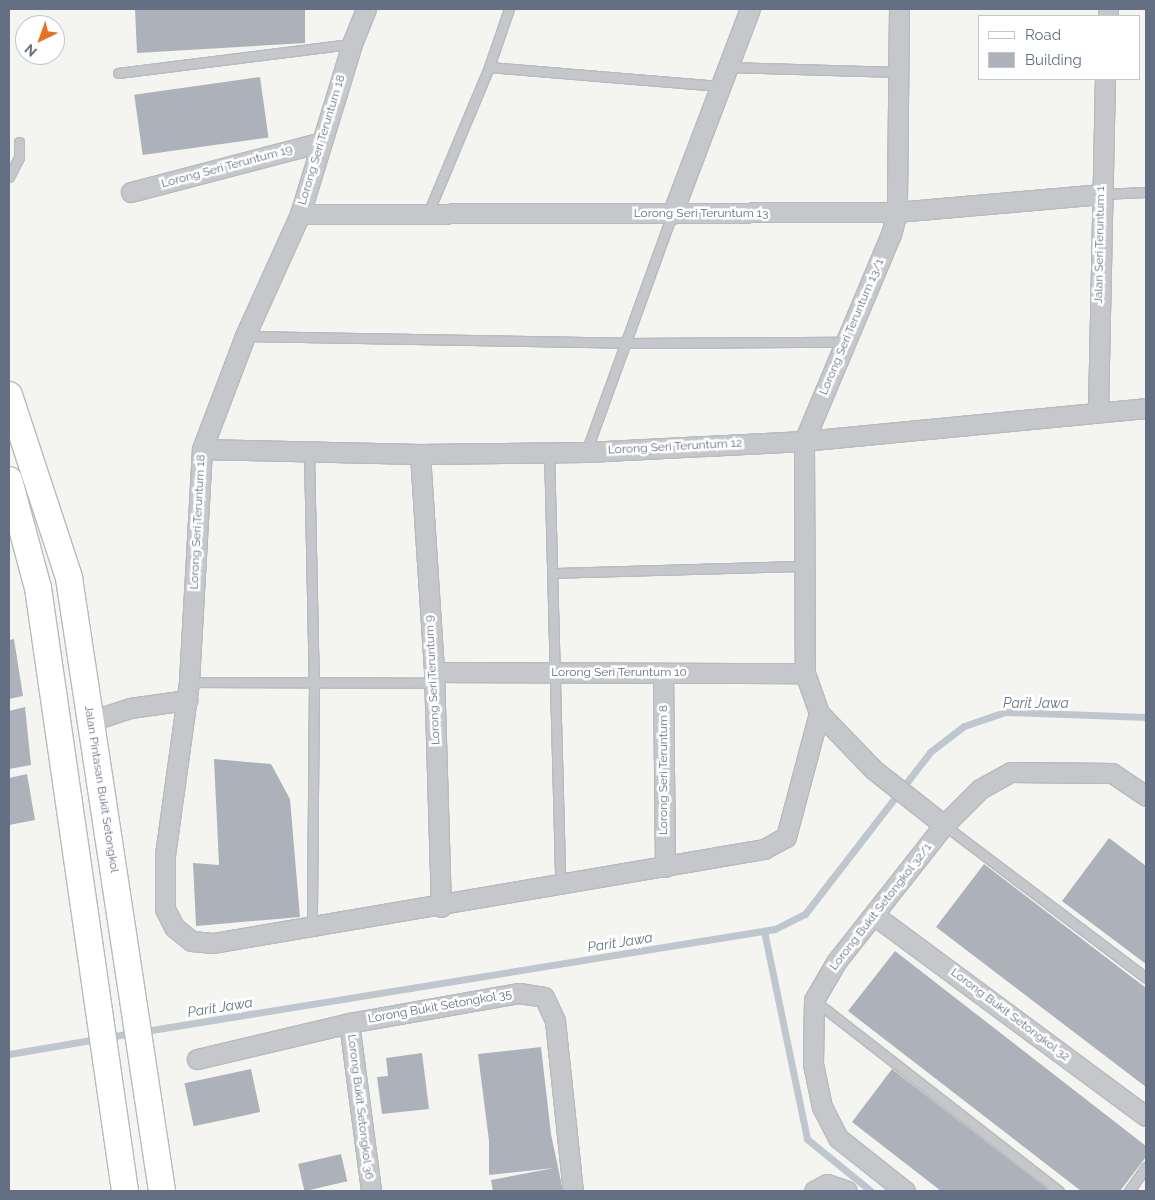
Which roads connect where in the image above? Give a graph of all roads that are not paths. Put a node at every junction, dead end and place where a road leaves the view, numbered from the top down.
1 (366, 9) edge
2 (509, 9) edge
3 (750, 9) edge
4 (899, 9) edge
5 (352, 44) junction
6 (489, 67) junction
7 (727, 67) junction
8 (900, 72) junction
9 (118, 73) dead end
10 (1105, 80) edge
11 (719, 86) junction
12 (19, 142) dead end
13 (322, 142) junction
14 (9, 177) edge
15 (132, 192) dead end
16 (1146, 192) edge
17 (1101, 194) junction
18 (897, 212) junction
19 (428, 213) junction
20 (300, 214) junction
21 (672, 214) junction
22 (245, 336) junction
23 (846, 342) junction
24 (627, 343) junction
25 (9, 395) edge
26 (1146, 408) edge
27 (1098, 412) junction
28 (804, 441) junction
29 (202, 449) junction
30 (548, 452) junction
31 (586, 452) junction
32 (309, 453) junction
33 (420, 454) junction
34 (9, 480) edge
35 (804, 566) junction
36 (552, 573) junction
37 (663, 672) junction
38 (805, 673) junction
39 (555, 674) junction
40 (434, 677) junction
41 (314, 683) junction
42 (188, 691) junction
43 (819, 713) junction
44 (91, 721) junction
45 (1146, 796) edge
46 (944, 825) junction
47 (665, 867) junction
48 (560, 883) junction
49 (441, 907) junction
50 (874, 914) junction
51 (312, 927) junction
52 (1146, 978) edge
53 (814, 1000) junction
54 (349, 1023) junction
55 (197, 1059) dead end
56 (1146, 1116) edge
57 (1146, 1167) edge
58 (125, 1191) edge
59 (162, 1191) edge
60 (371, 1191) edge
61 (573, 1191) edge
62 (814, 1191) edge
63 (847, 1191) edge
64 (905, 1191) edge
65 (1059, 1191) edge
66 (1128, 1191) edge

1 - 5 street, Lorong Seri Teruntum 18
2 - 6 lane
3 - 7 street
4 - 8 street, Lorong Seri Teruntum 13/1
5 - 9 lane
5 - 13 street, Lorong Seri Teruntum 18
6 - 11 lane
6 - 19 lane
7 - 8 lane
7 - 11 street
8 - 18 street, Lorong Seri Teruntum 13/1
10 - 17 street, Jalan Seri Teruntum 1
11 - 21 street
12 - 14 lane
13 - 15 street, Lorong Seri Teruntum 19
13 - 20 street, Lorong Seri Teruntum 18
16 - 17 lane
17 - 18 street, Lorong Seri Teruntum 13
17 - 27 street, Jalan Seri Teruntum 1
18 - 21 street, Lorong Seri Teruntum 13
18 - 23 street, Lorong Seri Teruntum 13/1
19 - 20 street, Lorong Seri Teruntum 13
19 - 21 street, Lorong Seri Teruntum 13
20 - 22 street, Lorong Seri Teruntum 18
21 - 24 lane
22 - 24 lane
22 - 29 street, Lorong Seri Teruntum 18
23 - 24 lane
23 - 28 street, Lorong Seri Teruntum 13/1
24 - 31 lane
25 - 44 main road, Jalan Pintasan Bukit Setongkol
26 - 27 street, Lorong Seri Teruntum 12
27 - 28 street, Lorong Seri Teruntum 12
28 - 31 street, Lorong Seri Teruntum 12
28 - 35 street
29 - 32 street, Lorong Seri Teruntum 12
29 - 42 street, Lorong Seri Teruntum 18
30 - 31 street, Lorong Seri Teruntum 12
30 - 33 street, Lorong Seri Teruntum 12
30 - 36 lane
32 - 33 street, Lorong Seri Teruntum 12
32 - 41 lane
33 - 40 street, Lorong Seri Teruntum 9
34 - 58 main road
35 - 36 lane
35 - 38 street
36 - 39 lane
37 - 38 street, Lorong Seri Teruntum 10
37 - 39 street, Lorong Seri Teruntum 10
37 - 47 street, Lorong Seri Teruntum 8
38 - 43 street
39 - 40 street, Lorong Seri Teruntum 10
39 - 48 lane
40 - 41 lane
40 - 49 street, Lorong Seri Teruntum 9
41 - 42 lane
41 - 51 lane
42 - 44 street
42 - 51 street, Lorong Seri Teruntum 18
43 - 46 street
43 - 47 street, Lorong Seri Teruntum 18
44 - 59 main road, Jalan Pintasan Bukit Setongkol
45 - 46 street, Lorong Bukit Setongkol 32/1
46 - 50 street, Lorong Bukit Setongkol 32/1
46 - 52 lane
47 - 48 street, Lorong Seri Teruntum 18
48 - 49 street, Lorong Seri Teruntum 18
49 - 51 street, Lorong Seri Teruntum 18
50 - 53 street, Lorong Bukit Setongkol 32/1
50 - 56 street, Lorong Bukit Setongkol 32
53 - 64 street, Lorong Bukit Setongkol 32/1
53 - 65 lane
54 - 55 street
54 - 60 street, Lorong Bukit Setongkol 36
54 - 61 street, Lorong Bukit Setongkol 35
57 - 66 lane
62 - 63 street

